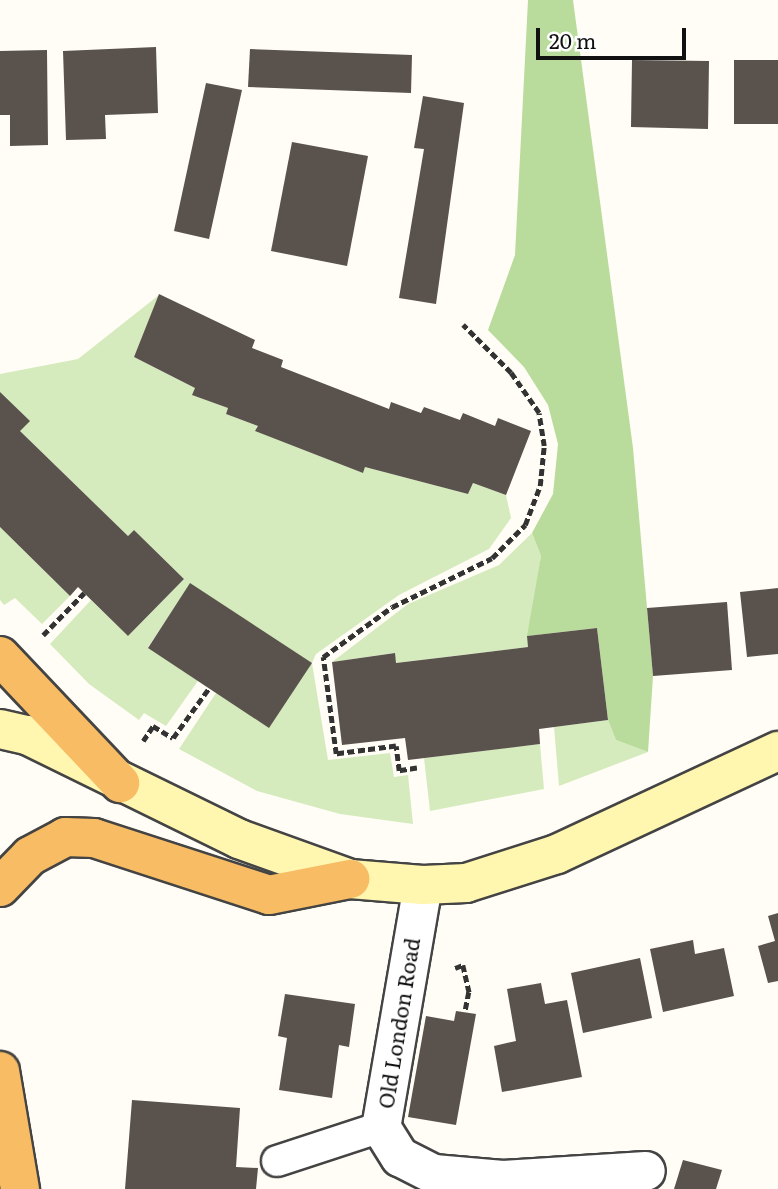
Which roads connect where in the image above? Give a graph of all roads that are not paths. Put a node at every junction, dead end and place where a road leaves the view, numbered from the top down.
1 (0, 656) edge
2 (0, 729) edge
3 (778, 751) edge
4 (120, 783) junction
5 (350, 879) junction
6 (423, 886) junction
7 (0, 887) edge
8 (0, 1071) edge
9 (380, 1127) junction
10 (277, 1161) dead end
11 (646, 1171) dead end
12 (20, 1189) edge

1 - 4 highway
2 - 4 main road
3 - 6 main road
4 - 5 main road
5 - 6 main road
5 - 7 highway
6 - 9 street, Old London Road
8 - 12 highway
9 - 10 lane
9 - 11 street, Old London Road

